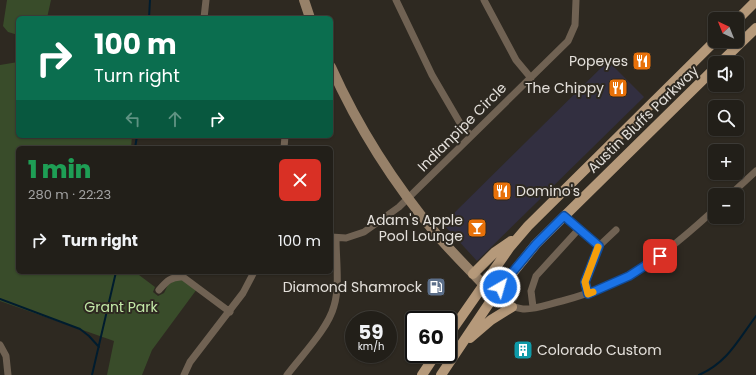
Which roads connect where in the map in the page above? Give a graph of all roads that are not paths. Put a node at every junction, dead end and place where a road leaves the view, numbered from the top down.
1 (206, 0) edge
2 (304, 0) edge
3 (396, 0) edge
4 (484, 0) edge
5 (576, 0) edge
6 (756, 1) edge
7 (744, 13) edge
8 (204, 16) edge
9 (309, 16) edge
10 (756, 28) edge
11 (708, 48) edge
12 (727, 56) edge
13 (333, 74) edge
14 (708, 75) edge
15 (531, 78) junction
16 (471, 136) junction
17 (756, 171) edge
18 (738, 188) edge
19 (409, 198) junction
20 (708, 215) edge
21 (564, 216) junction
22 (578, 230) junction
23 (616, 230) dead end
24 (334, 238) edge
25 (518, 238) junction
26 (599, 246) junction
27 (253, 274) edge
28 (473, 274) junction
29 (484, 284) junction
30 (159, 290) dead end
31 (588, 294) junction
32 (494, 296) junction
33 (512, 307) junction
34 (533, 307) junction
35 (230, 312) junction
36 (457, 323) edge
37 (0, 345) edge
38 (458, 349) junction
39 (430, 363) edge
40 (8, 375) edge
41 (184, 375) edge
42 (287, 375) edge
43 (422, 375) edge
44 (441, 375) edge

1 - 8 street
2 - 9 street
3 - 16 street
4 - 15 street
5 - 15 street, Indianpipe Circle
6 - 7 main road
10 - 12 main road
11 - 25 main road, Austin Bluffs Parkway
13 - 19 street
14 - 21 main road, Austin Bluffs Parkway
15 - 16 street, Indianpipe Circle
16 - 19 street, Indianpipe Circle
17 - 18 street
19 - 24 street, Indianpipe Circle
19 - 28 street
20 - 31 street
21 - 22 street
21 - 32 main road, Austin Bluffs Parkway
22 - 26 street
22 - 34 street
23 - 26 street
24 - 42 street
25 - 28 main road
25 - 29 main road, Austin Bluffs Parkway
26 - 31 street
27 - 35 street
28 - 29 street
29 - 32 street
29 - 36 main road, Austin Bluffs Parkway
30 - 35 street
31 - 34 street
32 - 33 street
32 - 38 main road, Austin Bluffs Parkway
33 - 34 street
33 - 38 main road
35 - 41 street
37 - 40 street
38 - 44 main road, Austin Bluffs Parkway
39 - 43 main road

